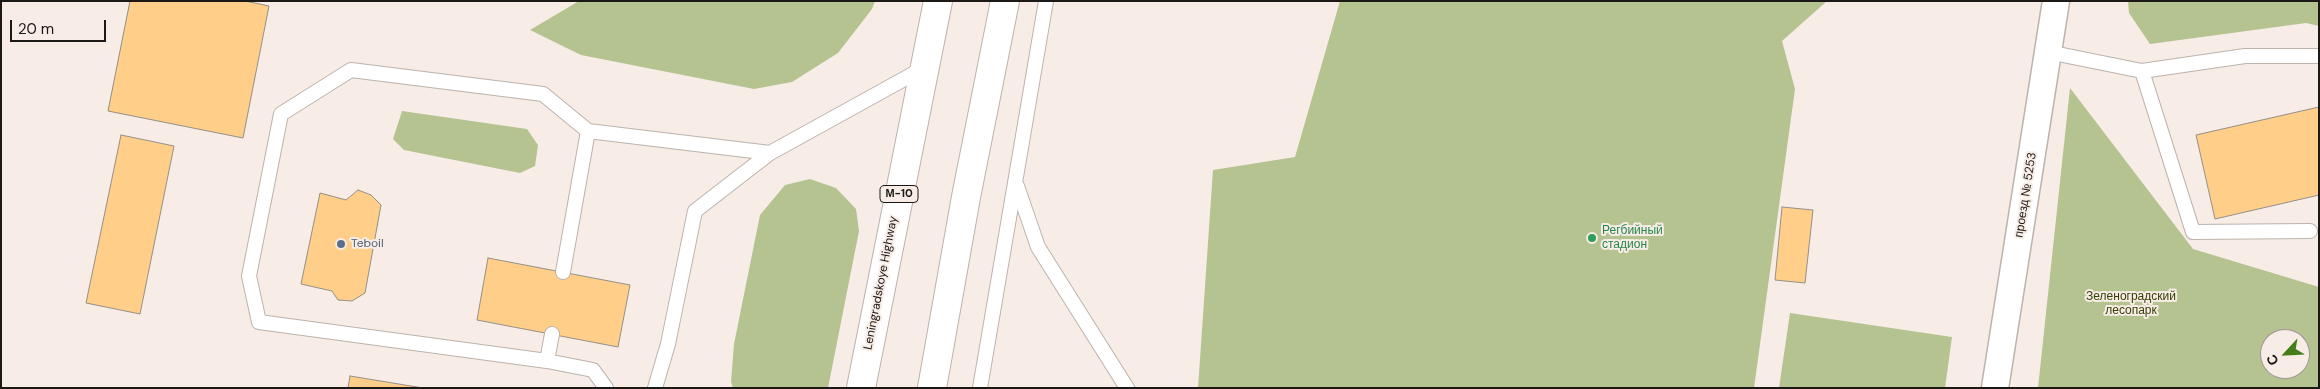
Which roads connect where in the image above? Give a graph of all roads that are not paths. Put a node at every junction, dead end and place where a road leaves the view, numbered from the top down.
1 (938, 1) edge
2 (1005, 1) edge
3 (1046, 1) edge
4 (2056, 1) edge
5 (2048, 52) junction
6 (2319, 56) edge
7 (924, 68) junction
8 (2142, 71) junction
9 (588, 131) junction
10 (770, 153) junction
11 (1016, 183) junction
12 (2310, 231) dead end
13 (563, 272) dead end
14 (552, 334) dead end
15 (547, 361) junction
16 (606, 388) edge
17 (655, 388) edge
18 (861, 388) edge
19 (932, 388) edge
20 (980, 388) edge
21 (1128, 388) edge
22 (1995, 388) edge

1 - 7 highway, Leningradskoye Highway / М-10
2 - 19 highway
3 - 11 lane
4 - 5 street, проезд № 5253
5 - 8 lane
5 - 22 street, проезд № 5253
6 - 8 lane
7 - 10 lane
7 - 18 highway, Leningradskoye Highway / М-10
8 - 12 lane
9 - 10 lane
9 - 13 lane
9 - 15 lane
10 - 17 lane
11 - 20 lane
11 - 21 lane
14 - 15 lane
15 - 16 lane

